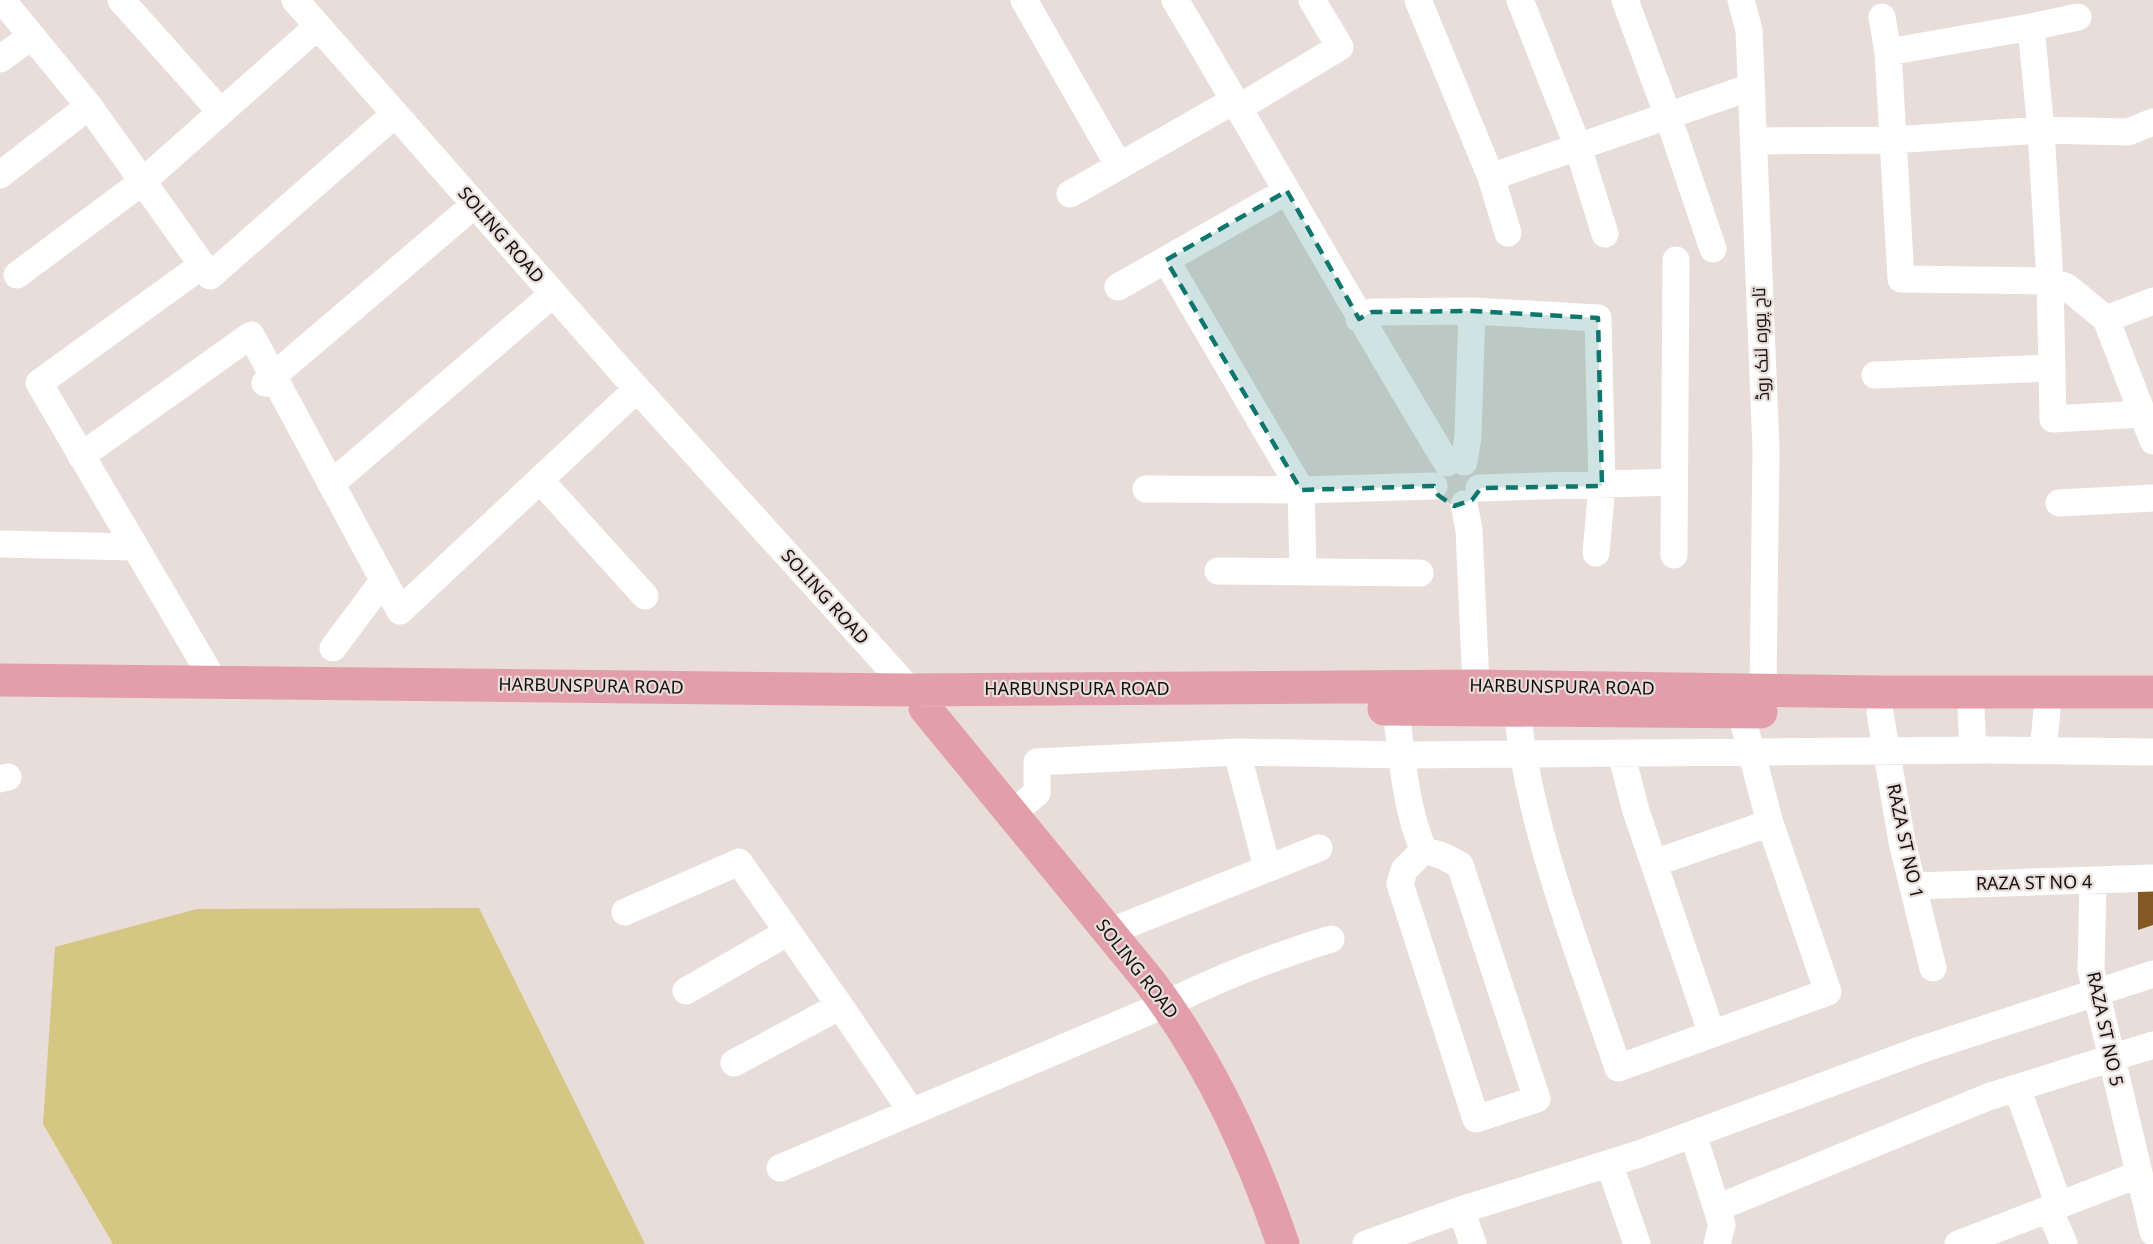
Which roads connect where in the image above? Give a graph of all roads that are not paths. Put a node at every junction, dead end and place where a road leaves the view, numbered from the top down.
1 (2, 0) edge
2 (121, 0) edge
3 (1024, 0) edge
4 (1175, 0) edge
5 (1312, 0) edge
6 (1418, 0) edge
7 (1520, 0) edge
8 (1625, 0) edge
9 (1741, 0) edge
10 (310, 10) edge
11 (1882, 17) dead end
12 (2078, 17) dead end
13 (2031, 27) junction
14 (32, 36) junction
15 (1888, 52) junction
16 (0, 59) edge
17 (1751, 87) junction
18 (1238, 103) junction
19 (89, 106) junction
20 (221, 112) junction
21 (395, 114) junction
22 (1668, 116) junction
23 (2153, 122) edge
24 (2040, 130) junction
25 (1893, 140) junction
26 (1754, 141) junction
27 (1578, 147) junction
28 (1119, 166) junction
29 (0, 175) edge
30 (1491, 177) junction
31 (142, 182) junction
32 (1287, 191) junction
33 (1070, 194) dead end
34 (474, 205) junction
35 (1508, 233) dead end
36 (1605, 234) dead end
37 (1713, 249) dead end
38 (1166, 260) junction
39 (1676, 260) dead end
40 (201, 266) junction
41 (17, 275) dead end
42 (2049, 281) junction
43 (1118, 287) dead end
44 (553, 294) junction
45 (2153, 301) edge
46 (1472, 311) junction
47 (1359, 318) junction
48 (2106, 319) junction
49 (2050, 368) junction
50 (1875, 375) dead end
51 (269, 380) junction
52 (637, 389) junction
53 (2141, 414) junction
54 (2153, 441) edge
55 (81, 456) junction
56 (1448, 470) junction
57 (540, 480) junction
58 (1674, 482) junction
59 (331, 484) junction
60 (1602, 486) junction
61 (1146, 489) dead end
62 (1301, 490) junction
63 (1472, 496) junction
64 (2153, 498) edge
65 (2059, 503) dead end
66 (0, 544) edge
67 (135, 547) junction
68 (1596, 553) dead end
69 (1674, 555) dead end
70 (1218, 571) dead end
71 (1303, 572) junction
72 (1420, 573) dead end
73 (383, 581) junction
74 (645, 596) dead end
75 (333, 648) dead end
76 (0, 680) edge
77 (214, 681) junction
78 (1476, 686) junction
79 (2153, 692) edge
80 (917, 699) junction
81 (1752, 701) junction
82 (0, 702) edge
83 (1880, 702) junction
84 (1395, 709) junction
85 (2153, 709) edge
86 (1517, 710) junction
87 (1971, 710) junction
88 (2047, 710) junction
89 (1675, 713) junction
90 (1973, 750) junction
91 (1887, 751) junction
92 (2043, 751) junction
93 (1237, 752) junction
94 (1674, 752) junction
95 (1751, 752) junction
96 (2153, 752) edge
97 (1621, 753) junction
98 (1522, 754) junction
99 (1401, 755) junction
100 (1011, 814) junction
101 (1770, 823) junction
102 (1319, 848) dead end
103 (1424, 850) junction
104 (1654, 863) junction
105 (1267, 867) junction
106 (2153, 878) edge
107 (2093, 882) junction
108 (1914, 886) junction
109 (625, 912) dead end
110 (788, 932) junction
111 (1109, 932) junction
112 (1331, 939) dead end
113 (1933, 968) dead end
114 (2153, 974) edge
115 (686, 991) dead end
116 (2096, 994) junction
117 (1166, 1004) junction
118 (840, 1006) junction
119 (1712, 1034) junction
120 (2153, 1045) edge
121 (2111, 1059) junction
122 (734, 1063) dead end
123 (2017, 1088) junction
124 (911, 1111) junction
125 (1693, 1134) junction
126 (2142, 1139) edge
127 (1609, 1163) junction
128 (780, 1168) dead end
129 (2137, 1175) junction
130 (2054, 1207) junction
131 (1717, 1208) junction
132 (1461, 1210) junction
133 (2153, 1232) edge
134 (1283, 1244) edge
135 (1366, 1244) edge
136 (1473, 1244) edge
137 (1637, 1244) edge
138 (1717, 1244) edge
139 (1958, 1244) edge
140 (2064, 1244) edge

1 - 14 street
2 - 20 street
3 - 28 street
4 - 18 street
5 - 18 street
6 - 30 street
7 - 27 street
8 - 22 street
9 - 17 street, تاج پورہ لنک روڈ
10 - 20 street
10 - 21 street, SOLING ROAD
11 - 15 street
12 - 13 street
13 - 15 street
13 - 24 street
14 - 16 street
14 - 19 street
15 - 25 street
17 - 22 street
17 - 26 street, تاج پورہ لنک روڈ
18 - 28 street
18 - 32 street
19 - 29 street
19 - 31 street
20 - 31 street
21 - 34 street, SOLING ROAD
21 - 40 street
22 - 27 street
22 - 37 street
23 - 24 street
24 - 25 street
24 - 42 street
25 - 26 street
25 - 42 street
26 - 81 street, تاج پورہ لنک روڈ
27 - 30 street
27 - 36 street
28 - 33 street
30 - 35 street
31 - 40 street
31 - 41 street
32 - 38 street
32 - 47 street
34 - 44 street, SOLING ROAD
34 - 51 street
38 - 43 street
38 - 62 street
39 - 58 street
40 - 55 street
42 - 48 street
42 - 49 street
44 - 52 street, SOLING ROAD
44 - 59 street
45 - 48 street
46 - 47 street
46 - 56 street
46 - 60 street
47 - 56 street
48 - 53 street
49 - 50 street
49 - 53 street
51 - 55 street
51 - 59 street
52 - 57 street
52 - 80 street, SOLING ROAD
53 - 54 street
55 - 67 street
56 - 62 street
56 - 63 street
56 - 63 street
57 - 73 street
57 - 74 street
58 - 60 street
58 - 69 street
59 - 73 street
60 - 63 street
60 - 68 street
61 - 62 street
62 - 71 street
63 - 78 street
64 - 65 street
66 - 67 street
67 - 77 street
70 - 71 street
71 - 72 street
73 - 75 street
76 - 77 main road, HARBUNSPURA ROAD
77 - 80 main road, HARBUNSPURA ROAD
78 - 80 main road, HARBUNSPURA ROAD
78 - 81 main road, HARBUNSPURA ROAD
79 - 83 main road, HARBUNSPURA ROAD
80 - 82 main road, HARBUNSPURA ROAD
80 - 84 main road, HARBUNSPURA ROAD
80 - 100 main road, SOLING ROAD
81 - 83 main road, HARBUNSPURA ROAD
81 - 89 main road, HARBUNSPURA ROAD
81 - 95 street, تاج پورہ لنک روڈ
83 - 87 main road, HARBUNSPURA ROAD
83 - 91 street, RAZA ST NO 1
84 - 86 main road, HARBUNSPURA ROAD
84 - 99 street
85 - 88 main road, HARBUNSPURA ROAD
86 - 89 main road, HARBUNSPURA ROAD
86 - 98 street
87 - 88 main road, HARBUNSPURA ROAD
87 - 90 street
88 - 92 street
89 - 94 street
90 - 91 street
90 - 92 street
91 - 95 street
91 - 108 street, RAZA ST NO 1
92 - 96 street
93 - 99 street
93 - 100 street
93 - 105 street
94 - 95 street
94 - 97 street
95 - 101 street, تاج پورہ لنک روڈ
97 - 98 street
97 - 104 street
98 - 99 street
98 - 119 street
99 - 103 street
100 - 111 main road, SOLING ROAD
101 - 104 street
101 - 119 street, تاج پورہ لنک روڈ
102 - 105 street
103 - 103 street
104 - 119 street
105 - 111 street
106 - 107 street, RAZA ST NO 4
107 - 108 street, RAZA ST NO 4
107 - 116 street, RAZA ST NO 5
108 - 113 street, RAZA ST NO 1
109 - 110 street
110 - 115 street
110 - 118 street
111 - 117 main road, SOLING ROAD
112 - 117 street
114 - 116 street
116 - 121 street, RAZA ST NO 5
116 - 125 street
117 - 124 street
117 - 134 main road, SOLING ROAD
118 - 122 street
118 - 124 street
120 - 121 street
121 - 123 street
121 - 126 street, RAZA ST NO 5
123 - 130 street
123 - 131 street
124 - 128 street
125 - 127 street
125 - 131 street
126 - 129 street, RAZA ST NO 5
127 - 132 street
127 - 137 street
129 - 130 street
129 - 133 street, RAZA ST NO 5
130 - 139 street
130 - 140 street
131 - 138 street
132 - 135 street
132 - 136 street

